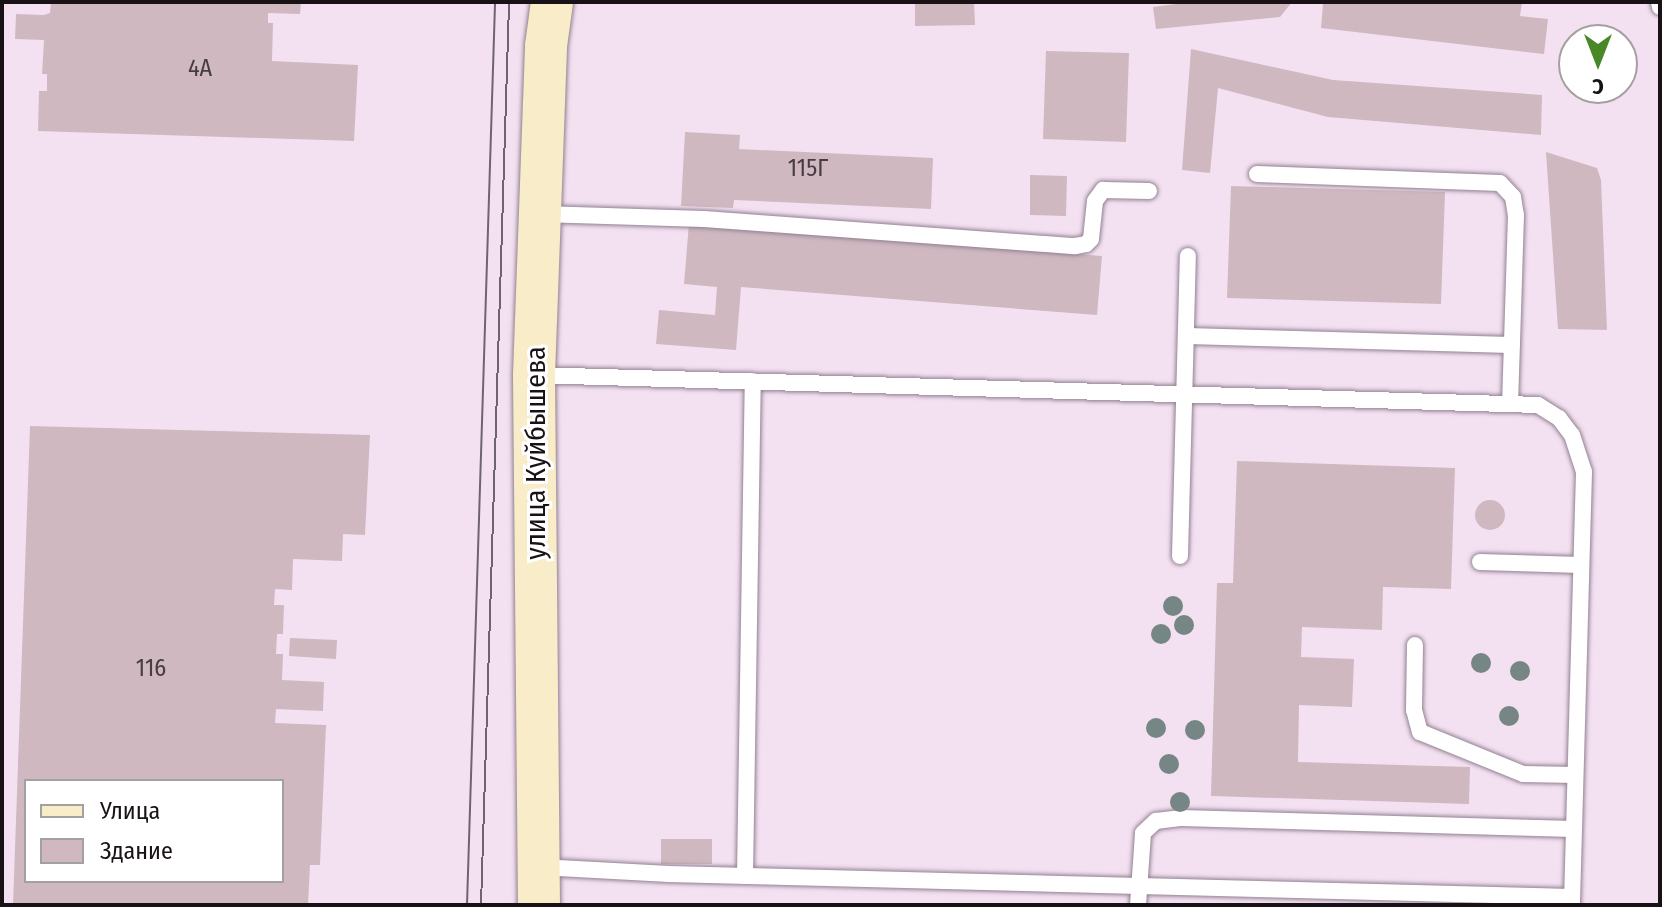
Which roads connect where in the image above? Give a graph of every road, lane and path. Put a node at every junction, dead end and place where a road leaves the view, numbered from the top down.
1 (552, 2) edge
2 (1257, 174) dead end
3 (1149, 191) dead end
4 (539, 214) junction
5 (1188, 256) dead end
6 (1186, 336) junction
7 (1512, 345) junction
8 (534, 375) junction
9 (753, 381) junction
10 (1184, 394) junction
11 (1510, 403) junction
12 (1180, 556) dead end
13 (1480, 562) dead end
14 (1581, 565) junction
15 (1415, 645) dead end
16 (1575, 775) junction
17 (1574, 829) junction
18 (745, 876) junction
19 (1139, 885) junction
20 (540, 886) edge
21 (1572, 901) edge
22 (1138, 905) edge

1 - 4 main road, улица Куйбышева
2 - 7 lane
3 - 4 lane
4 - 8 main road, улица Куйбышева
5 - 6 lane
6 - 7 lane
6 - 10 lane
7 - 11 lane
8 - 9 lane
8 - 20 main road, улица Куйбышева
9 - 10 lane
9 - 18 lane
10 - 11 lane
10 - 12 lane
11 - 14 lane
13 - 14 lane
14 - 16 lane
15 - 16 lane
16 - 17 lane
17 - 19 lane
17 - 21 lane
18 - 19 lane
18 - 20 lane
19 - 21 lane
19 - 22 lane

